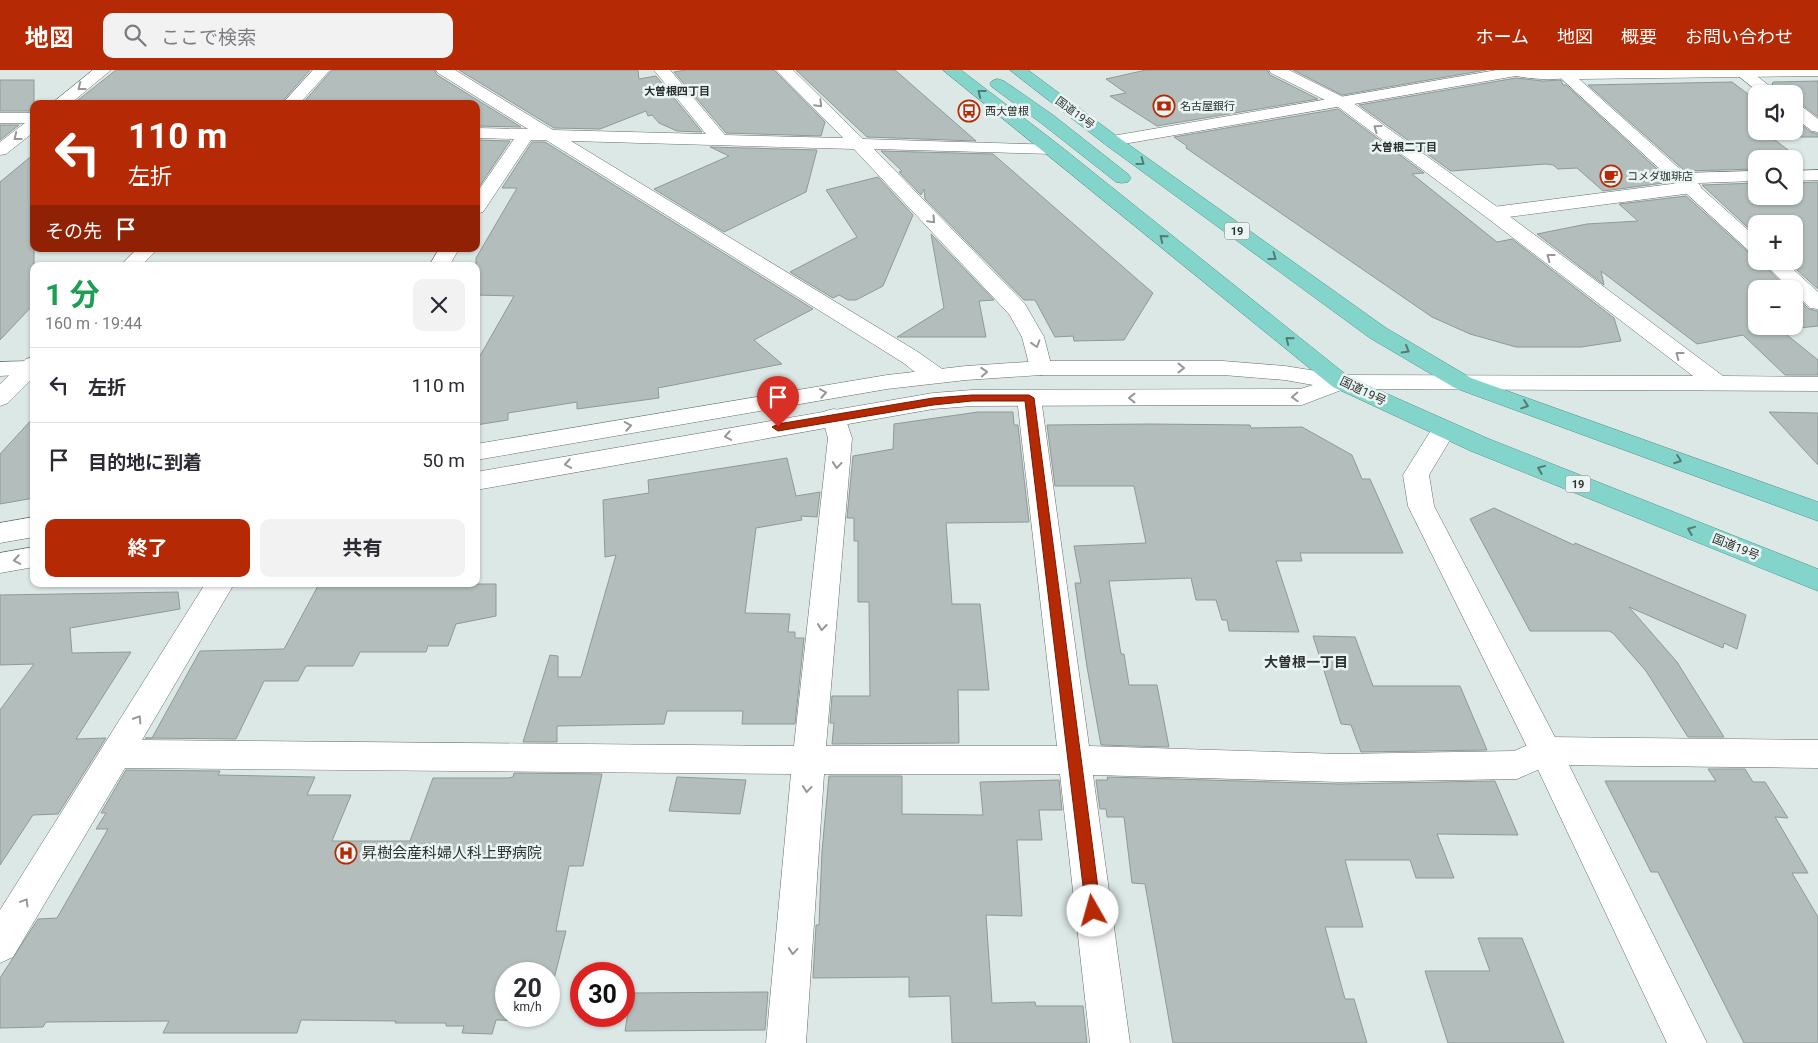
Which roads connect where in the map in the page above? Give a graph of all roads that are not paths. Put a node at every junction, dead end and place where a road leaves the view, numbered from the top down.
1 (103, 70) edge
2 (322, 70) edge
3 (444, 70) edge
4 (662, 70) edge
5 (784, 70) edge
6 (951, 70) edge
7 (1018, 70) edge
8 (1277, 70) edge
9 (1511, 71) edge
10 (1741, 71) edge
11 (1818, 71) edge
12 (1562, 72) edge
13 (985, 76) edge
14 (1760, 85) edge
15 (64, 100) edge
16 (294, 100) edge
17 (1342, 103) junction
18 (1803, 116) edge
19 (0, 118) edge
20 (30, 118) edge
21 (30, 127) edge
22 (1818, 127) edge
23 (480, 133) edge
24 (546, 134) junction
25 (526, 135) junction
26 (721, 140) junction
27 (1112, 141) junction
28 (859, 144) junction
29 (1053, 149) junction
30 (0, 150) edge
31 (1818, 175) edge
32 (1803, 176) edge
33 (1748, 177) edge
34 (1122, 178) dead end
35 (1686, 183) junction
36 (480, 202) edge
37 (1492, 213) junction
38 (1748, 239) edge
39 (145, 252) edge
40 (134, 262) edge
41 (1782, 270) edge
42 (1818, 303) edge
43 (30, 366) edge
44 (0, 368) edge
45 (30, 368) edge
46 (1040, 368) junction
47 (937, 376) junction
48 (1341, 382) junction
49 (1463, 383) junction
50 (1718, 384) junction
51 (1818, 384) edge
52 (0, 398) edge
53 (1029, 398) junction
54 (834, 417) junction
55 (1444, 430) junction
56 (480, 451) edge
57 (480, 480) edge
58 (1818, 512) edge
59 (30, 528) edge
60 (0, 533) edge
61 (30, 559) edge
62 (0, 563) edge
63 (1818, 580) edge
64 (218, 587) edge
65 (1546, 751) junction
66 (115, 754) junction
67 (1818, 754) edge
68 (809, 760) junction
69 (1075, 760) junction
70 (0, 944) edge
71 (786, 1043) edge
72 (1110, 1043) edge
73 (1687, 1043) edge

1 -> 15 street
2 - 16 street
3 - 24 street
4 - 26 street
5 -> 28 street
29 -> 6 highway, 国道19号 / 19
7 - 27 highway, 国道19号 / 19
8 - 17 street
9 - 12 street
9 - 17 street
10 - 11 street
10 - 12 street
10 - 14 street
12 - 35 street
13 - 34 highway
17 - 27 street
37 -> 17 street
18 - 22 street
19 - 20 street
21 -> 30 street
23 - 25 street
24 - 25 street
24 - 26 street
24 - 47 street
25 - 36 street
26 - 28 street
27 -> 49 highway, 国道19号 / 19
28 - 29 street
28 -> 46 street
48 -> 29 highway, 国道19号 / 19
31 - 32 street
33 - 35 street
35 - 37 street
35 - 38 street
50 -> 37 street
39 - 40 street
41 - 42 street
43 - 44 street
45 - 52 street
47 -> 46 street
46 -> 48 street
56 -> 47 street
48 - 49 street
48 -> 53 street
48 - 55 highway, 国道19号 / 19
49 - 50 street
49 -> 58 highway, 国道19号 / 19
50 - 51 street
53 - 54 street
53 - 69 street
54 -> 57 street
54 -> 68 street
63 -> 55 highway, 国道19号 / 19
55 - 65 street
59 - 60 street
61 -> 62 street
66 -> 64 street
65 - 67 street
65 - 69 street
65 - 73 street
66 - 68 street
70 -> 66 street
68 - 69 street
68 -> 71 street
69 - 72 street

